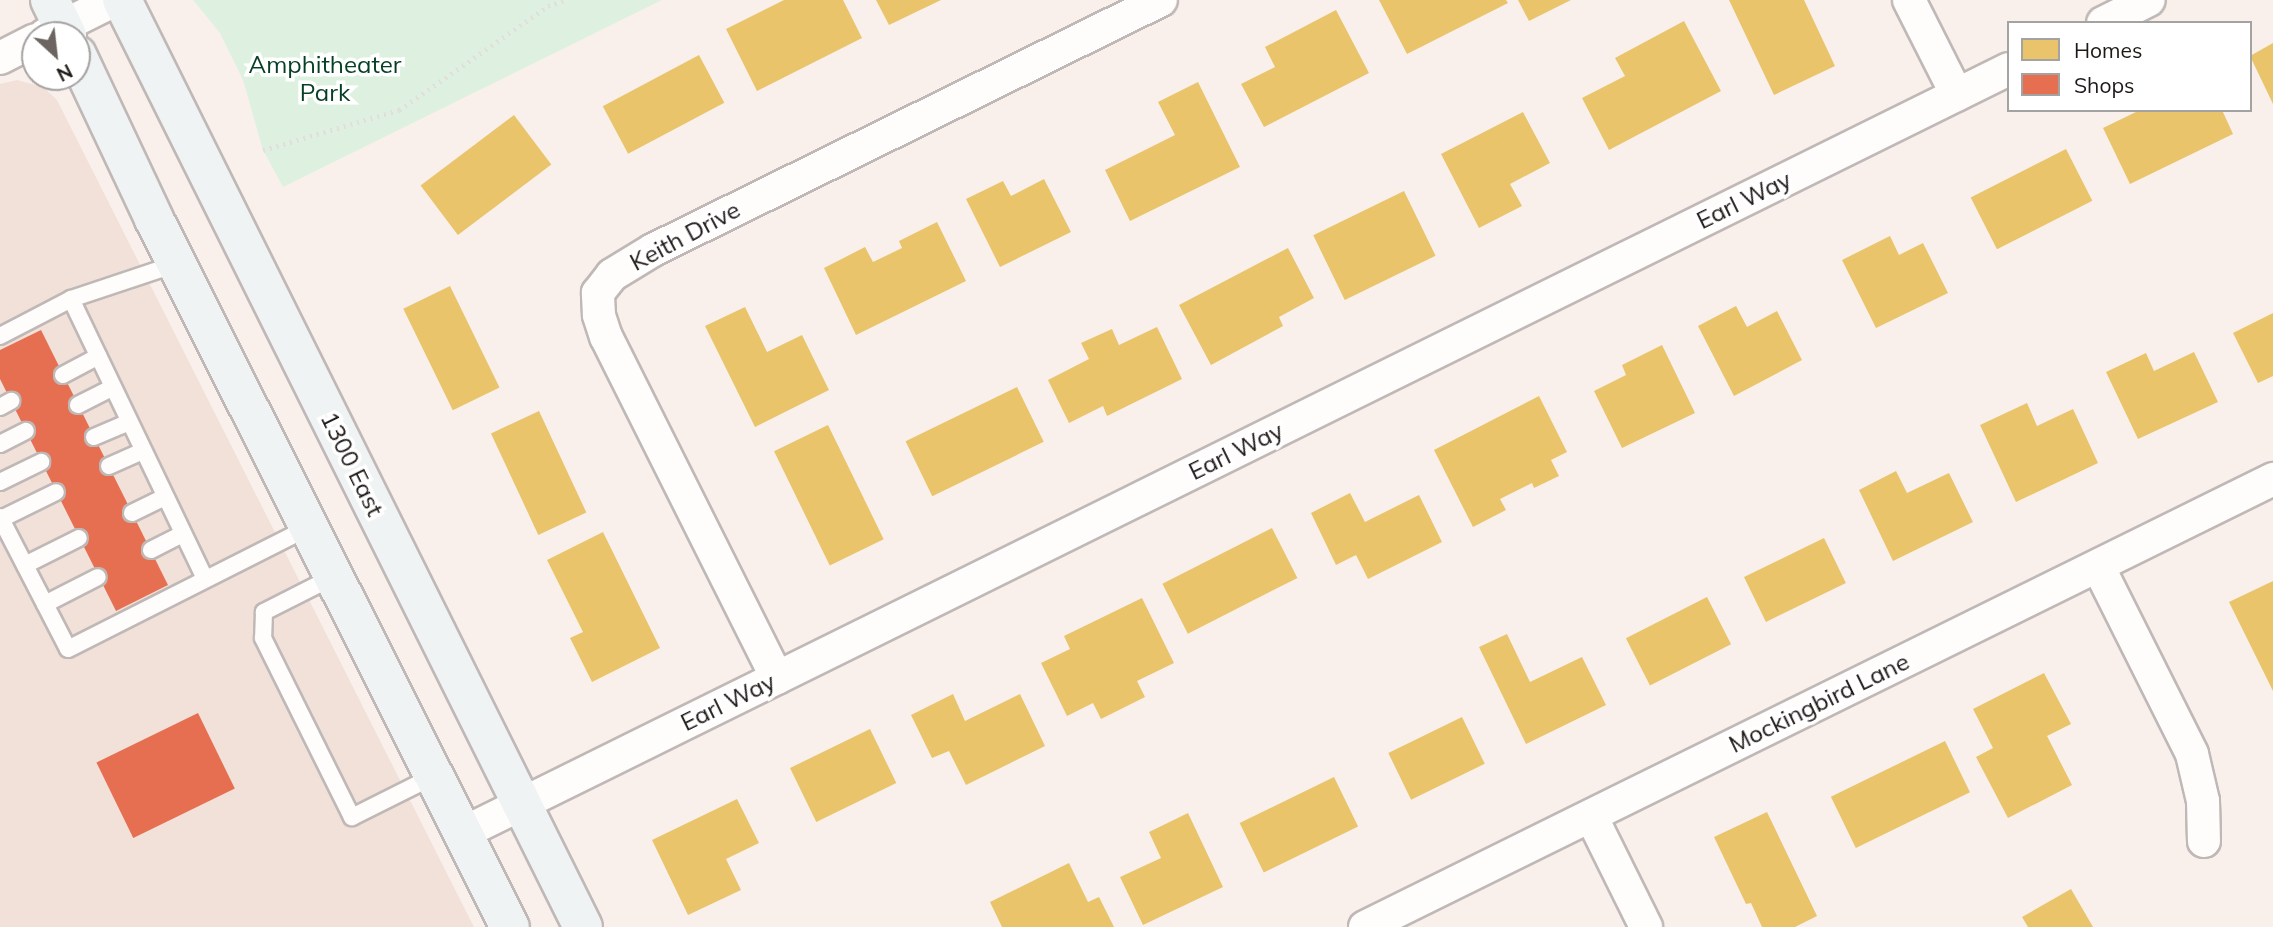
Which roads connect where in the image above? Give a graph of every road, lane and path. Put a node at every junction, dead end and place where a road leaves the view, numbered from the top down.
1 (115, 0) edge
2 (122, 0) edge
3 (565, 0) edge
4 (1161, 0) edge
5 (1909, 0) edge
6 (2149, 0) edge
7 (76, 21) edge
8 (2107, 21) edge
9 (21, 48) edge
10 (0, 58) edge
11 (2007, 70) edge
12 (87, 91) edge
13 (1957, 95) junction
14 (263, 150) dead end
15 (176, 264) junction
16 (71, 299) junction
17 (0, 336) edge
18 (98, 356) junction
19 (63, 375) dead end
20 (113, 387) junction
21 (78, 405) dead end
22 (129, 422) junction
23 (26, 431) dead end
24 (94, 437) dead end
25 (0, 444) edge
26 (143, 451) junction
27 (41, 462) dead end
28 (108, 466) dead end
29 (2273, 480) edge
30 (0, 482) edge
31 (56, 492) dead end
32 (165, 497) junction
33 (132, 513) dead end
34 (1, 518) edge
35 (310, 527) junction
36 (182, 534) junction
37 (79, 538) dead end
38 (151, 550) dead end
39 (25, 565) junction
40 (2098, 566) junction
41 (98, 576) dead end
42 (335, 576) junction
43 (205, 579) junction
44 (45, 604) junction
45 (777, 678) junction
46 (435, 776) junction
47 (521, 804) junction
48 (1591, 816) junction
49 (463, 833) junction
50 (2204, 841) dead end
51 (510, 927) edge
52 (583, 927) edge
53 (1365, 927) edge
54 (1646, 927) edge

1 - 7 street
2 - 47 main road, 1300 East
3 - 14 path
4 - 45 street, Keith Drive
5 - 13 street
6 - 8 street
9 - 10 street
11 - 13 street, Earl Way
12 - 15 main road
13 - 45 street, Earl Way
15 - 16 lane
15 - 35 main road
16 - 17 lane
16 - 18 lane
18 - 19 lane
18 - 20 lane
20 - 21 lane
20 - 22 lane
22 - 24 lane
22 - 26 lane
23 - 25 lane
26 - 28 lane
26 - 32 lane
27 - 30 lane
29 - 40 street, Mockingbird Lane
31 - 34 lane
32 - 33 lane
32 - 36 lane
34 - 39 lane
35 - 42 main road
35 - 43 lane
36 - 38 lane
36 - 43 lane
37 - 39 lane
39 - 44 lane
40 - 48 street, Mockingbird Lane
40 - 50 street
41 - 44 lane
42 - 46 main road
42 - 46 lane
43 - 44 lane
45 - 47 street, Earl Way
46 - 49 main road
47 - 49 street, Earl Way
47 - 52 main road, 1300 East
48 - 53 street, Mockingbird Lane
48 - 54 street
49 - 51 main road

